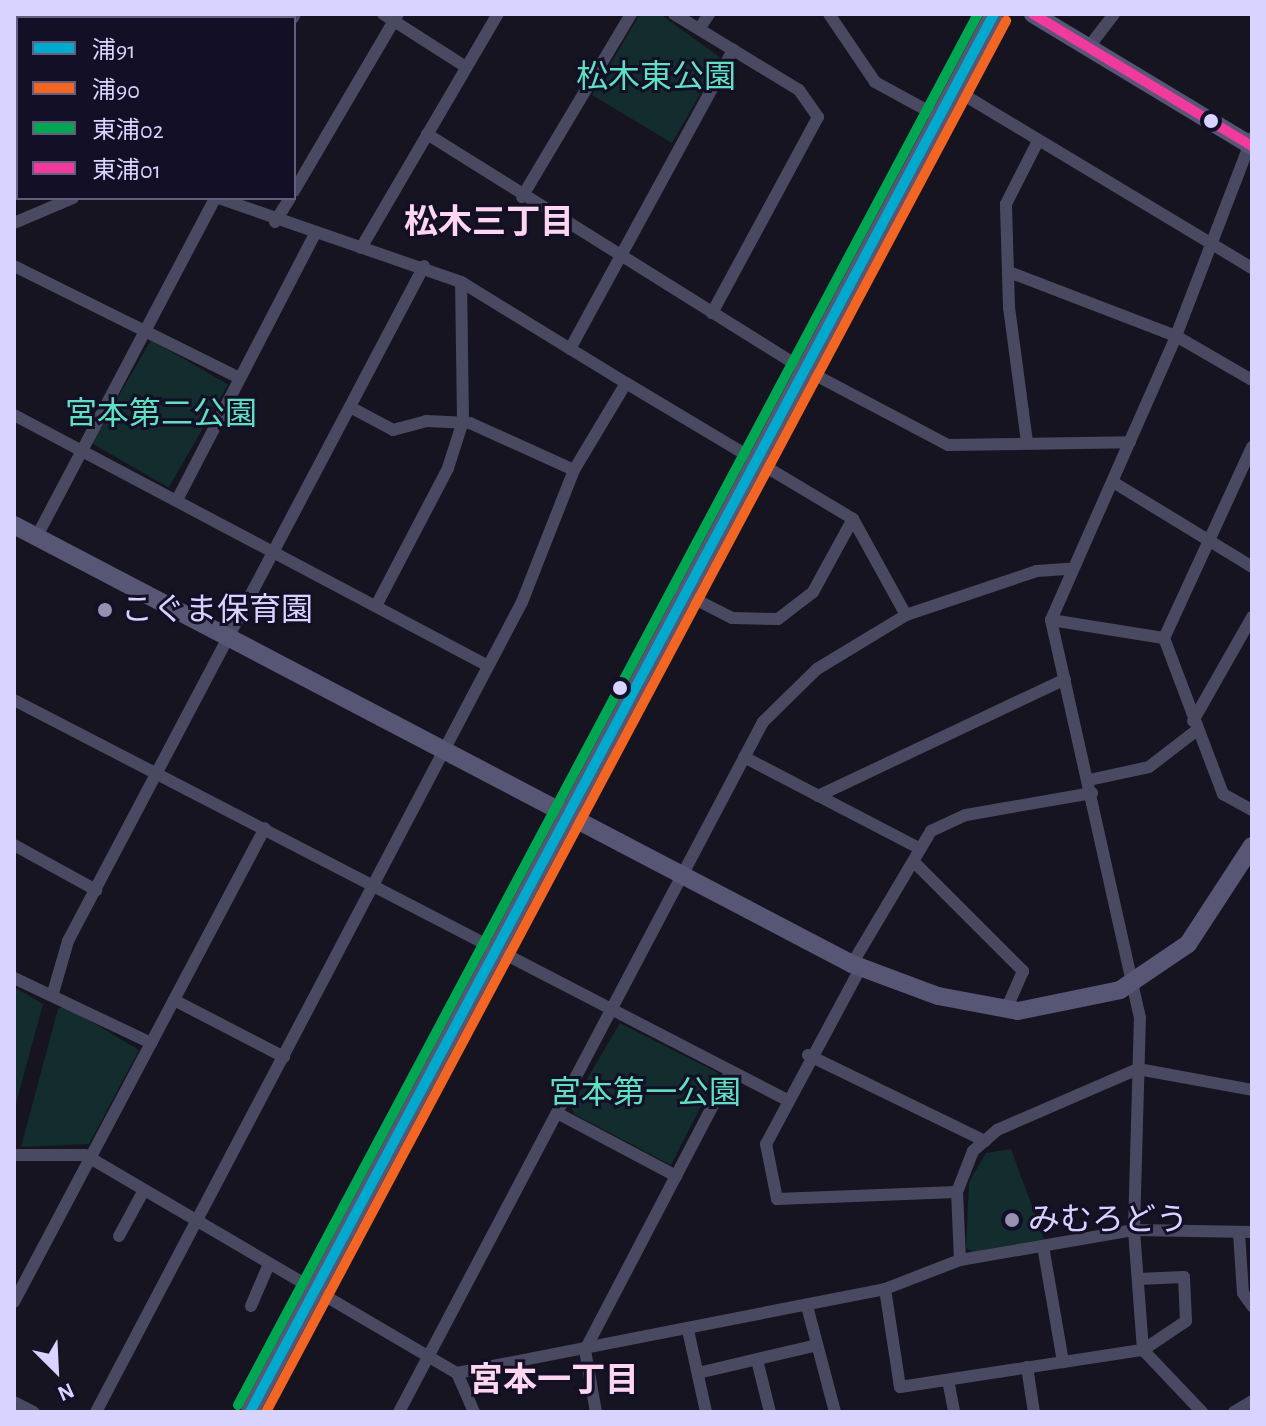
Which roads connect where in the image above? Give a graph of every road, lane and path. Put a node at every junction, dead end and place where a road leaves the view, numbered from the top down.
1 (498, 14) edge
2 (631, 14) edge
3 (674, 14) edge
4 (709, 14) edge
5 (829, 14) edge
6 (994, 14) edge
7 (1033, 14) edge
8 (1114, 14) edge
9 (391, 16) edge
10 (699, 29) junction
11 (1088, 48) junction
12 (733, 50) junction
13 (466, 67) junction
14 (954, 89) junction
15 (939, 117) junction
16 (427, 134) junction
17 (1038, 141) junction
18 (1251, 143) edge
19 (296, 187) edge
20 (522, 197) junction
21 (68, 200) edge
22 (215, 200) edge
23 (221, 200) edge
24 (289, 200) edge
25 (275, 222) junction
26 (14, 223) edge
27 (315, 234) junction
28 (1213, 244) junction
29 (361, 248) junction
30 (619, 258) junction
31 (14, 266) edge
32 (424, 266) junction
33 (1252, 268) edge
34 (1009, 272) junction
35 (461, 282) junction
36 (712, 313) junction
37 (142, 333) junction
38 (1176, 336) junction
39 (570, 349) junction
40 (802, 368) junction
41 (240, 378) junction
42 (1252, 380) edge
43 (626, 383) junction
44 (350, 407) junction
45 (14, 415) edge
46 (463, 421) junction
47 (1027, 442) junction
48 (1130, 442) junction
49 (1252, 447) edge
50 (81, 450) junction
51 (754, 459) junction
52 (574, 470) junction
53 (1113, 482) junction
54 (177, 500) junction
55 (853, 519) junction
56 (14, 525) edge
57 (37, 536) junction
58 (1206, 539) junction
59 (274, 550) junction
60 (1252, 567) edge
61 (1069, 569) junction
62 (681, 592) junction
63 (377, 604) junction
64 (906, 615) junction
65 (1252, 617) edge
66 (1051, 620) junction
67 (227, 637) junction
68 (1164, 638) junction
69 (488, 666) junction
70 (1065, 679) junction
71 (14, 700) edge
72 (1195, 726) junction
73 (444, 751) junction
74 (744, 757) junction
75 (158, 772) junction
76 (1090, 786) junction
77 (818, 796) junction
78 (1252, 810) edge
79 (565, 814) junction
80 (265, 828) junction
81 (14, 845) edge
82 (1252, 846) edge
83 (919, 848) junction
84 (915, 863) junction
85 (683, 877) junction
86 (375, 886) junction
87 (96, 890) junction
88 (495, 951) junction
89 (856, 966) junction
90 (14, 978) edge
91 (1132, 982) junction
92 (53, 993) junction
93 (174, 1000) junction
94 (1006, 1010) junction
95 (612, 1011) junction
96 (151, 1043) junction
97 (808, 1055) junction
98 (284, 1057) junction
99 (1138, 1069) junction
100 (730, 1073) junction
101 (1252, 1075) edge
102 (1248, 1089) edge
103 (785, 1099) junction
104 (557, 1113) junction
105 (985, 1141) junction
106 (14, 1155) edge
107 (90, 1158) junction
108 (676, 1176) junction
109 (144, 1190) junction
110 (957, 1192) junction
111 (197, 1221) junction
112 (1134, 1230) junction
113 (1246, 1233) edge
114 (119, 1236) dead end
115 (1043, 1246) junction
116 (960, 1260) junction
117 (269, 1264) junction
118 (1138, 1279) junction
119 (315, 1286) junction
120 (885, 1289) junction
121 (15, 1297) edge
122 (251, 1306) dead end
123 (807, 1306) junction
124 (1252, 1306) edge
125 (688, 1330) junction
126 (817, 1345) junction
127 (585, 1350) junction
128 (1143, 1350) junction
129 (429, 1357) junction
130 (757, 1360) junction
131 (1063, 1362) junction
132 (1027, 1367) junction
133 (457, 1373) junction
134 (698, 1373) junction
135 (948, 1380) junction
136 (1252, 1401) edge
137 (14, 1402) edge
138 (34, 1412) edge
139 (96, 1412) edge
140 (250, 1412) edge
141 (399, 1412) edge
142 (474, 1412) edge
143 (596, 1412) edge
144 (706, 1412) edge
145 (770, 1412) edge
146 (835, 1412) edge
147 (954, 1412) edge
148 (1034, 1412) edge
149 (1202, 1412) edge
150 (1234, 1412) edge

1 - 13 street
2 - 20 street
3 - 10 street
4 - 10 street
5 - 15 street
6 - 14 street
7 - 11 street
8 - 11 street
9 - 13 street
9 - 19 street
10 - 12 street
11 - 18 street
12 - 30 street
12 - 36 street
13 - 16 street
14 - 15 street
14 - 17 street
15 - 40 street
16 - 20 street
16 - 29 street
17 - 28 street
17 - 34 street
18 - 28 street
20 - 30 street
21 - 26 street
22 - 37 street
23 - 25 street
24 - 25 street
25 - 27 street
27 - 29 street
27 - 41 street
28 - 33 street
28 - 38 street
29 - 32 street
30 - 36 street
30 - 39 street
31 - 37 street
32 - 35 street
32 - 44 street
34 - 38 street
34 - 47 street
35 - 39 street
35 - 46 street
36 - 40 street
37 - 41 street
37 - 50 street
38 - 42 street
38 - 48 street
39 - 43 street
40 - 47 street
40 - 51 street
41 - 54 street
43 - 51 street
43 - 52 street
44 - 46 street
44 - 59 street
45 - 50 street
46 - 52 street
46 - 63 street
47 - 48 street
48 - 53 street
49 - 58 street
50 - 54 street
50 - 57 street
51 - 55 street
51 - 62 street
52 - 69 street
53 - 58 street
53 - 61 street
54 - 59 street
55 - 62 street
55 - 64 street
56 - 57 street
57 - 67 street
58 - 60 street
58 - 68 street
59 - 63 street
59 - 67 street
61 - 64 street
61 - 66 street
62 - 79 street
63 - 69 street
64 - 74 street
65 - 72 street
66 - 68 street
66 - 70 street
67 - 73 street
67 - 75 street
68 - 72 street
69 - 73 street
70 - 76 street
70 - 77 street
71 - 75 street
72 - 76 street
72 - 78 street
73 - 79 street
73 - 86 street
74 - 77 street
74 - 85 street
75 - 80 street
75 - 87 street
76 - 83 street
76 - 91 street
77 - 83 street
79 - 85 street
79 - 88 street
80 - 86 street
80 - 93 street
81 - 87 street
82 - 91 street
83 - 84 street
84 - 89 street
84 - 94 street
85 - 89 street
85 - 95 street
86 - 88 street
86 - 98 street
87 - 92 street
88 - 95 street
88 - 119 street
89 - 94 street
89 - 97 street
90 - 92 street
91 - 94 street
91 - 99 street
92 - 96 street
93 - 96 street
93 - 98 street
95 - 100 street
95 - 104 street
96 - 107 street
97 - 103 street
97 - 105 street
98 - 111 street
99 - 102 street
99 - 105 street
99 - 112 street
100 - 103 street
100 - 108 street
101 - 102 street
103 - 110 street
104 - 108 street
104 - 129 street
105 - 110 street
106 - 107 street
107 - 109 street
107 - 121 street
108 - 127 street
109 - 111 street
109 - 114 street
110 - 116 street
111 - 117 street
111 - 139 street
112 - 113 street
112 - 115 street
112 - 118 street
113 - 124 street
115 - 116 street
115 - 131 street
116 - 120 street
117 - 119 street
117 - 122 street
118 - 128 street
118 - 128 street
119 - 129 street
119 - 140 street
120 - 123 street
120 - 135 street
123 - 125 street
123 - 126 street
125 - 127 street
125 - 134 street
126 - 130 street
126 - 146 street
127 - 133 street
127 - 143 street
128 - 131 street
128 - 149 street
129 - 133 street
129 - 141 street
130 - 134 street
130 - 145 street
131 - 132 street
132 - 135 street
132 - 148 street
133 - 142 street
134 - 144 street
135 - 147 street
136 - 150 street
137 - 138 street

